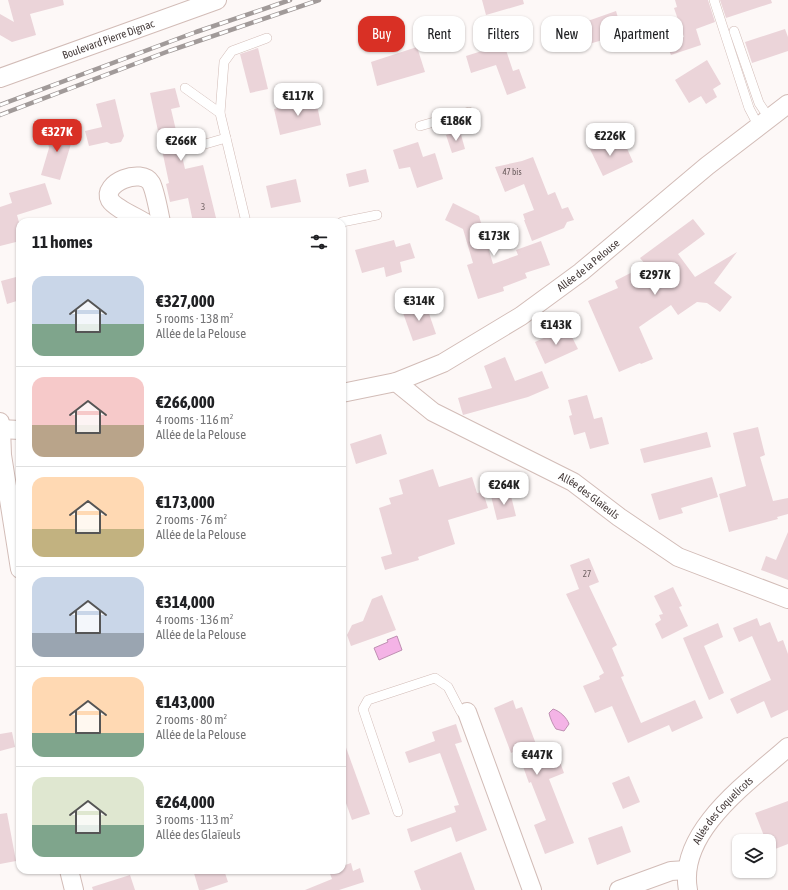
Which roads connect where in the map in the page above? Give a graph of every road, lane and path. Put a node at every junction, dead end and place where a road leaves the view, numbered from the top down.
1 (714, 0) edge
2 (207, 1) edge
3 (734, 31) dead end
4 (267, 38) dead end
5 (0, 78) edge
6 (185, 88) dead end
7 (788, 104) edge
8 (469, 112) dead end
9 (220, 113) junction
10 (764, 123) junction
11 (420, 126) dead end
12 (226, 138) junction
13 (195, 147) dead end
14 (377, 215) dead end
15 (137, 218) edge
16 (160, 218) edge
17 (245, 218) edge
18 (346, 221) edge
19 (396, 382) junction
20 (346, 392) edge
21 (0, 427) edge
22 (16, 429) edge
23 (16, 544) edge
24 (788, 599) edge
25 (467, 712) joint
26 (788, 747) edge
27 (398, 812) dead end
28 (687, 870) junction
29 (73, 874) edge
30 (74, 890) edge
31 (532, 890) edge
32 (619, 890) edge
33 (688, 890) edge

1 - 10 lane
2 - 5 street, Boulevard Pierre Dignac
3 - 10 lane
4 - 9 lane
6 - 9 lane
7 - 10 street, Allée de la Pelouse
8 - 11 lane
9 - 12 lane
10 - 19 street, Allée de la Pelouse
12 - 13 lane
12 - 17 lane
14 - 18 lane
15 - 16 street
19 - 20 street, Allée de la Pelouse
19 - 24 street, Allée des Glaïeuls
21 - 22 street
21 - 23 street
25 - 27 lane
25 - 31 street
26 - 28 street, Allée des Coquelicots
28 - 32 street
28 - 33 street, Allée des Coquelicots
29 - 30 street

